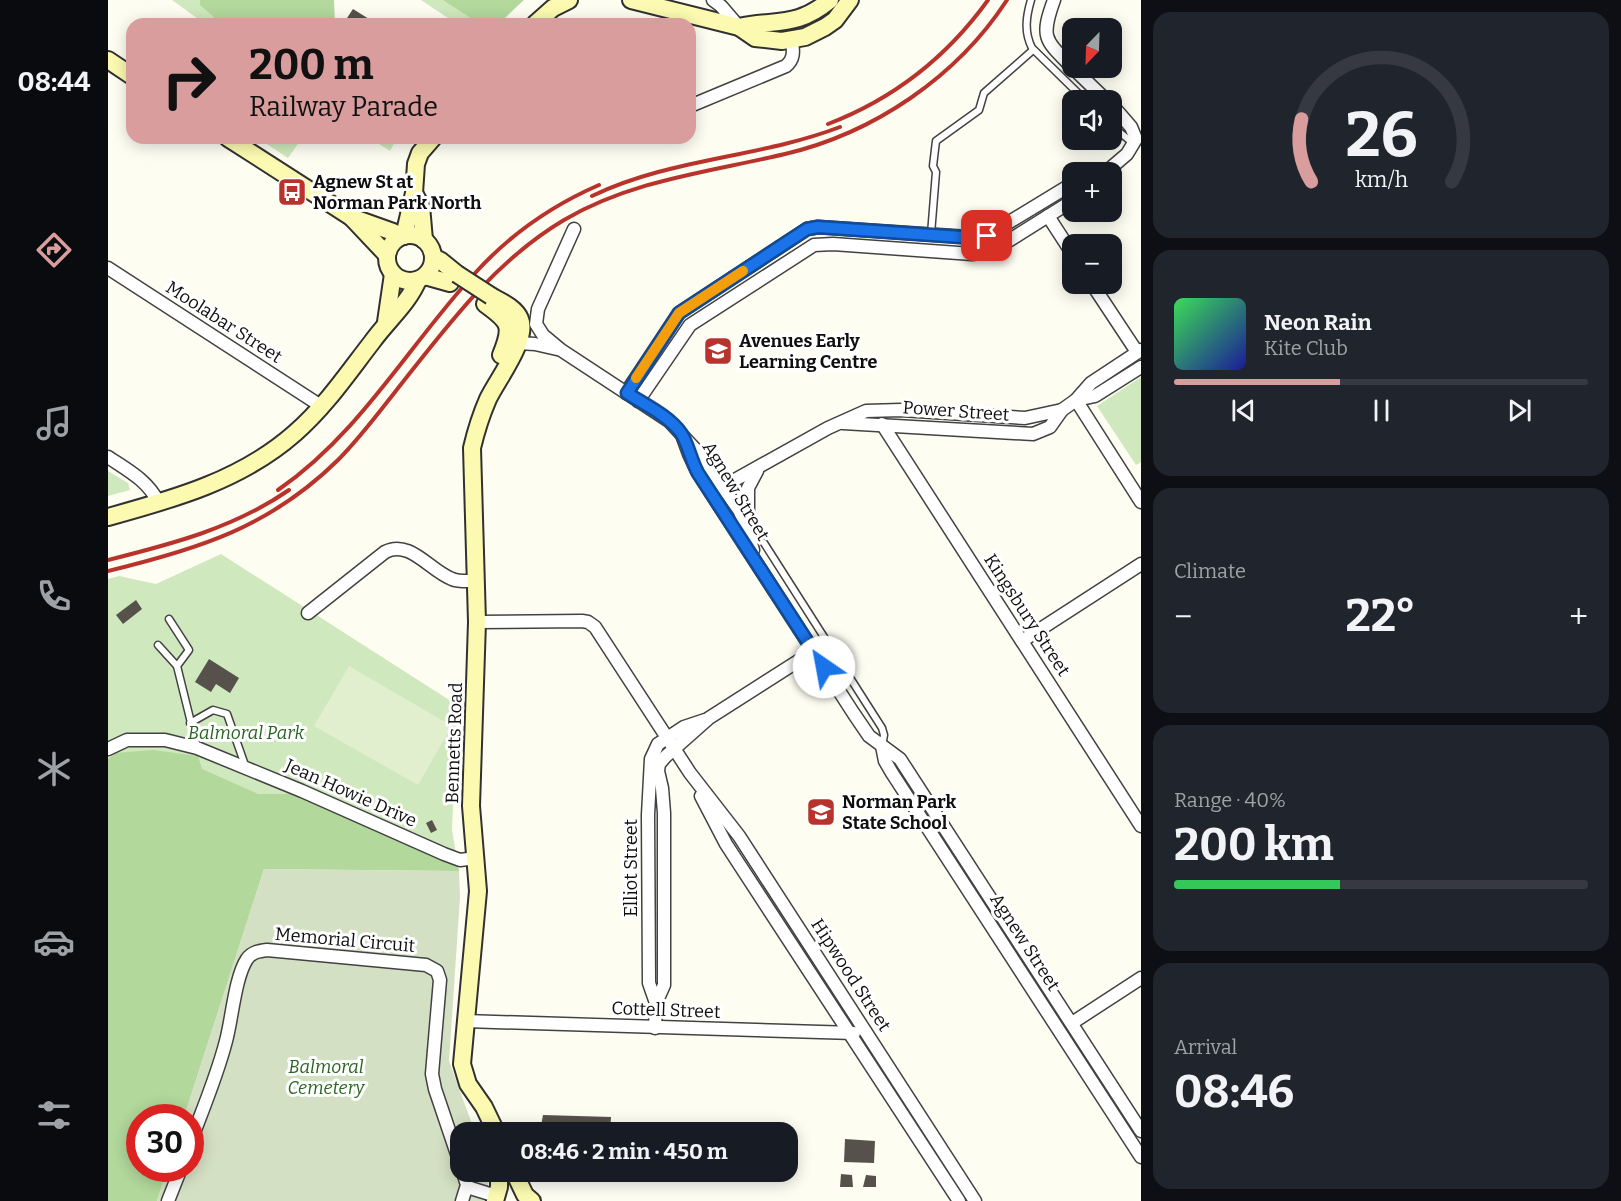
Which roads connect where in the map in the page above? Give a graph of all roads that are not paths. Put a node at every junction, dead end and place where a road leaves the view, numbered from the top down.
1 (569, 0) edge
2 (631, 0) edge
3 (830, 0) edge
4 (850, 0) edge
5 (1031, 0) edge
6 (1054, 0) edge
7 (714, 1) edge
8 (542, 18) edge
9 (739, 27) junction
10 (792, 40) junction
11 (1033, 50) junction
12 (1062, 57) edge
13 (108, 60) edge
14 (126, 72) edge
15 (1084, 78) edge
16 (1075, 90) edge
17 (1096, 90) edge
18 (696, 104) edge
19 (1122, 117) edge
20 (1122, 134) edge
21 (237, 144) edge
22 (428, 144) edge
23 (1135, 144) junction
24 (1117, 162) edge
25 (1062, 190) edge
26 (414, 193) junction
27 (1062, 207) edge
28 (1048, 216) junction
29 (351, 217) junction
30 (574, 229) dead end
31 (931, 234) junction
32 (402, 236) junction
33 (1062, 238) edge
34 (424, 240) junction
35 (387, 255) junction
36 (433, 257) junction
37 (108, 268) edge
38 (393, 274) junction
39 (421, 278) junction
40 (454, 278) junction
41 (1099, 294) edge
42 (488, 300) junction
43 (386, 323) junction
44 (518, 343) junction
45 (561, 350) junction
46 (1139, 351) edge
47 (647, 362) junction
48 (1141, 367) edge
49 (658, 370) junction
50 (627, 393) junction
51 (490, 396) junction
52 (1076, 400) junction
53 (638, 401) junction
54 (321, 406) junction
55 (1062, 410) junction
56 (837, 423) junction
57 (882, 424) junction
58 (682, 435) junction
59 (108, 457) edge
60 (759, 468) junction
61 (724, 486) junction
62 (1141, 502) edge
63 (159, 503) junction
64 (108, 517) edge
65 (748, 535) junction
66 (764, 543) dead end
67 (1141, 564) edge
68 (759, 566) junction
69 (476, 581) junction
70 (309, 613) dead end
71 (169, 619) dead end
72 (477, 622) junction
73 (1022, 641) junction
74 (158, 645) dead end
75 (814, 651) junction
76 (177, 666) junction
77 (190, 723) junction
78 (670, 743) junction
79 (882, 746) junction
80 (108, 748) edge
81 (197, 748) junction
82 (246, 768) junction
83 (690, 773) junction
84 (1141, 826) edge
85 (476, 858) junction
86 (1141, 978) edge
87 (465, 1021) junction
88 (1072, 1023) junction
89 (655, 1028) junction
90 (865, 1029) junction
91 (850, 1035) junction
92 (471, 1091) junction
93 (204, 1109) edge
94 (480, 1122) edge
95 (491, 1122) edge
96 (450, 1131) edge
97 (1141, 1131) edge
98 (1141, 1157) edge
99 (175, 1182) edge
100 (466, 1182) edge
101 (499, 1182) edge
102 (519, 1182) edge
103 (467, 1187) junction
104 (496, 1199) edge
105 (527, 1199) edge
106 (168, 1201) edge
107 (462, 1201) edge
108 (959, 1201) edge
109 (975, 1201) edge

1 - 8 main road
2 - 9 main road
3 - 9 main road
4 - 10 main road
5 - 11 lane
6 - 12 street
7 - 9 street
9 - 10 main road
10 - 18 street
11 - 16 lane
11 - 31 lane
13 - 14 main road
15 - 17 street
19 - 23 street
20 - 23 lane
21 - 29 main road
22 - 26 main road
23 - 24 street
25 - 31 street
26 - 32 main road
26 - 34 main road
27 - 28 street
28 - 33 street
28 - 49 street
29 - 32 main road
29 - 35 main road
30 - 45 street, Agnew Street
31 - 47 street
32 - 34 main road
32 - 35 main road
34 - 36 main road
35 - 38 main road
36 - 39 main road
36 - 40 main road, Bennetts Road
37 - 54 street, Moolabar Street
38 - 39 main road
38 - 43 main road
39 - 40 main road, Bennetts Road
39 - 43 main road
40 - 42 main road, Bennetts Road
41 - 46 street
42 - 44 main road, Bennetts Road
42 - 51 main road, Bennetts Road
43 - 54 main road
44 - 45 street, Agnew Street
44 - 51 main road, Bennetts Road
45 - 50 street, Agnew Street
46 - 52 street, Power Street
47 - 49 street
47 - 50 street
48 - 52 street, Power Street
49 - 53 street
50 - 53 street, Agnew Street
51 - 69 main road, Bennetts Road
52 - 55 street, Power Street
52 - 62 street
53 - 58 street, Agnew Street
54 - 63 main road
55 - 56 street, Power Street
55 - 57 street, Power Street
56 - 57 street, Power Street
56 - 60 street, Power Street
57 - 73 street, Kingsbury Street
58 - 61 street, Agnew Street
58 - 68 street, Agnew Street
59 - 63 street
60 - 61 street, Power Street
60 - 65 street
61 - 65 street, Agnew Street
63 - 64 main road
65 - 68 street, Agnew Street
66 - 79 lane, Agnew Street
67 - 73 street
68 - 75 street, Agnew Street
69 - 70 street
69 - 72 main road, Bennetts Road
71 - 76 lane
72 - 78 street, Hipwood Street
72 - 85 main road, Bennetts Road
73 - 84 street, Kingsbury Street
74 - 76 lane
75 - 78 street, Elliot Street
75 - 79 street, Agnew Street
76 - 77 lane
77 - 81 lane
77 - 82 lane
78 - 83 street, Hipwood Street
78 - 89 street, Elliot Street
79 - 88 street, Agnew Street
79 - 98 street, Agnew Street
80 - 81 street, Jean Howie Drive
81 - 82 street, Jean Howie Drive
82 - 85 street, Jean Howie Drive
83 - 90 street, Hipwood Street
83 - 91 street, Hipwood Street
85 - 87 main road, Bennetts Road
86 - 88 street
87 - 89 street, Cottell Street
87 - 92 main road, Bennetts Road
88 - 97 street, Agnew Street
89 - 91 street, Cottell Street
90 - 91 street, Cottell Street
90 - 109 street, Hipwood Street
91 - 108 street, Hipwood Street
92 - 94 main road, Bennetts Road
92 - 95 main road, Bennetts Road
93 - 96 street, Memorial Circuit
99 - 106 street
100 - 103 street
101 - 104 main road
102 - 105 main road
103 - 104 street
103 - 107 street

